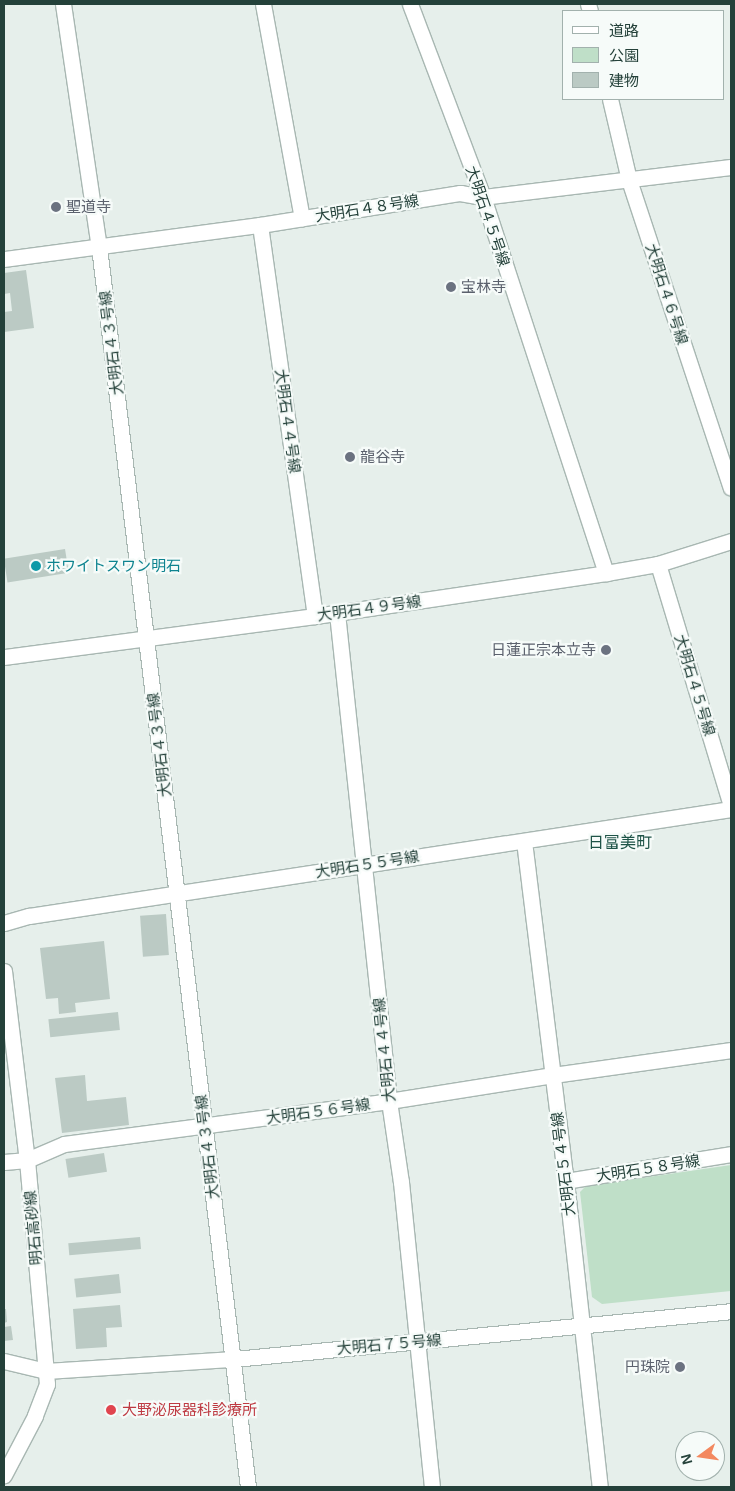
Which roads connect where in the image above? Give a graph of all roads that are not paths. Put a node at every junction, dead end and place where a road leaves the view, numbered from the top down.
1 (63, 4) edge
2 (263, 4) edge
3 (410, 4) edge
4 (610, 100) edge
5 (731, 166) edge
6 (630, 180) junction
7 (483, 197) junction
8 (302, 218) junction
9 (260, 225) junction
10 (99, 246) junction
11 (4, 259) edge
12 (731, 488) edge
13 (731, 540) edge
14 (658, 564) junction
15 (606, 573) junction
16 (337, 613) junction
17 (315, 616) junction
18 (146, 639) junction
19 (4, 658) edge
20 (731, 808) edge
21 (524, 841) junction
22 (366, 865) junction
23 (177, 893) junction
24 (4, 922) edge
25 (4, 972) edge
26 (731, 1050) edge
27 (553, 1075) junction
28 (389, 1101) junction
29 (205, 1126) junction
30 (731, 1154) edge
31 (27, 1160) junction
32 (4, 1162) edge
33 (566, 1181) junction
34 (731, 1311) edge
35 (583, 1327) junction
36 (417, 1342) junction
37 (234, 1359) junction
38 (4, 1361) edge
39 (46, 1371) junction
40 (4, 1475) edge
41 (248, 1487) edge
42 (432, 1487) edge
43 (600, 1487) edge

1 - 10 street, 大明石４３号線
2 - 8 street
3 - 7 street, 大明石４５号線
4 - 6 street, 大明石４６号線
5 - 6 street, 大明石４８号線
6 - 7 street, 大明石４８号線
6 - 12 street, 大明石４６号線
7 - 8 street, 大明石４８号線
7 - 15 street, 大明石４５号線
8 - 9 street, 大明石４８号線
9 - 10 street, 大明石４８号線
9 - 17 street, 大明石４４号線
10 - 11 street, 大明石４８号線
10 - 18 street, 大明石４３号線
13 - 14 street, 大明石４９号線
14 - 15 street, 大明石４９号線
14 - 20 street, 大明石４５号線
15 - 16 street, 大明石４９号線
16 - 17 street, 大明石４９号線
16 - 22 street, 大明石４４号線
17 - 18 street, 大明石４９号線
18 - 19 street, 大明石４９号線
18 - 23 street, 大明石４３号線
20 - 21 street, 大明石５５号線
21 - 22 street, 大明石５５号線
21 - 27 street, 大明石５４号線
22 - 23 street, 大明石５５号線
22 - 28 street, 大明石４４号線
23 - 24 street, 大明石５５号線
23 - 29 street, 大明石４３号線
25 - 31 street, 明石高砂線
26 - 27 street, 大明石５６号線
27 - 28 street, 大明石５６号線
27 - 33 street, 大明石５４号線
28 - 29 street, 大明石５６号線
28 - 36 street, 大明石４４号線
29 - 31 street, 大明石５６号線
29 - 37 street, 大明石４３号線
30 - 33 street, 大明石５８号線
31 - 32 street, 大明石５６号線
31 - 39 street, 明石高砂線
33 - 35 street, 大明石５４号線
34 - 35 street, 大明石７５号線
35 - 36 street, 大明石７５号線
35 - 43 street, 大明石５４号線
36 - 37 street, 大明石７５号線
36 - 42 street, 大明石４４号線
37 - 39 street, 大明石７５号線
37 - 41 street, 大明石４３号線
38 - 39 street, 大明石７５号線
39 - 40 street, 明石高砂線

